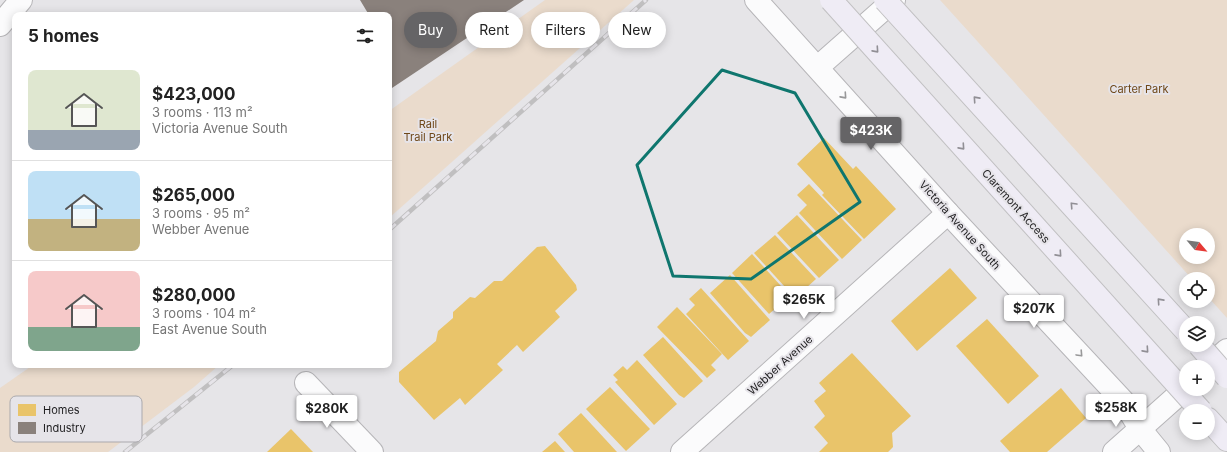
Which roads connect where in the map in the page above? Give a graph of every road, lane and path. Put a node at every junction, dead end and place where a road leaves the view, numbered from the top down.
1 (21, 0) edge
2 (756, 0) edge
3 (831, 0) edge
4 (885, 0) edge
5 (894, 0) edge
6 (0, 25) edge
7 (818, 67) junction
8 (948, 213) junction
9 (1179, 323) edge
10 (1227, 350) edge
11 (1205, 352) edge
12 (1215, 361) edge
13 (1227, 377) edge
14 (306, 383) dead end
15 (1179, 394) edge
16 (1195, 404) edge
17 (1215, 427) edge
18 (1140, 430) junction
19 (1226, 439) edge
20 (372, 452) edge
21 (682, 452) edge
22 (1114, 452) edge
23 (1159, 452) edge

1 - 6 street
2 - 7 street, Victoria Avenue South
3 -> 16 main road, Claremont Access, bridge
9 -> 4 main road, bridge
5 - 7 street
7 -> 8 street, Victoria Avenue South
8 -> 18 street, Victoria Avenue South
8 - 21 street, Webber Avenue
10 - 12 street
11 - 13 main road, bridge
14 - 20 street
15 - 18 street
17 - 19 main road
18 - 22 street
18 - 23 street, Victoria Avenue South

